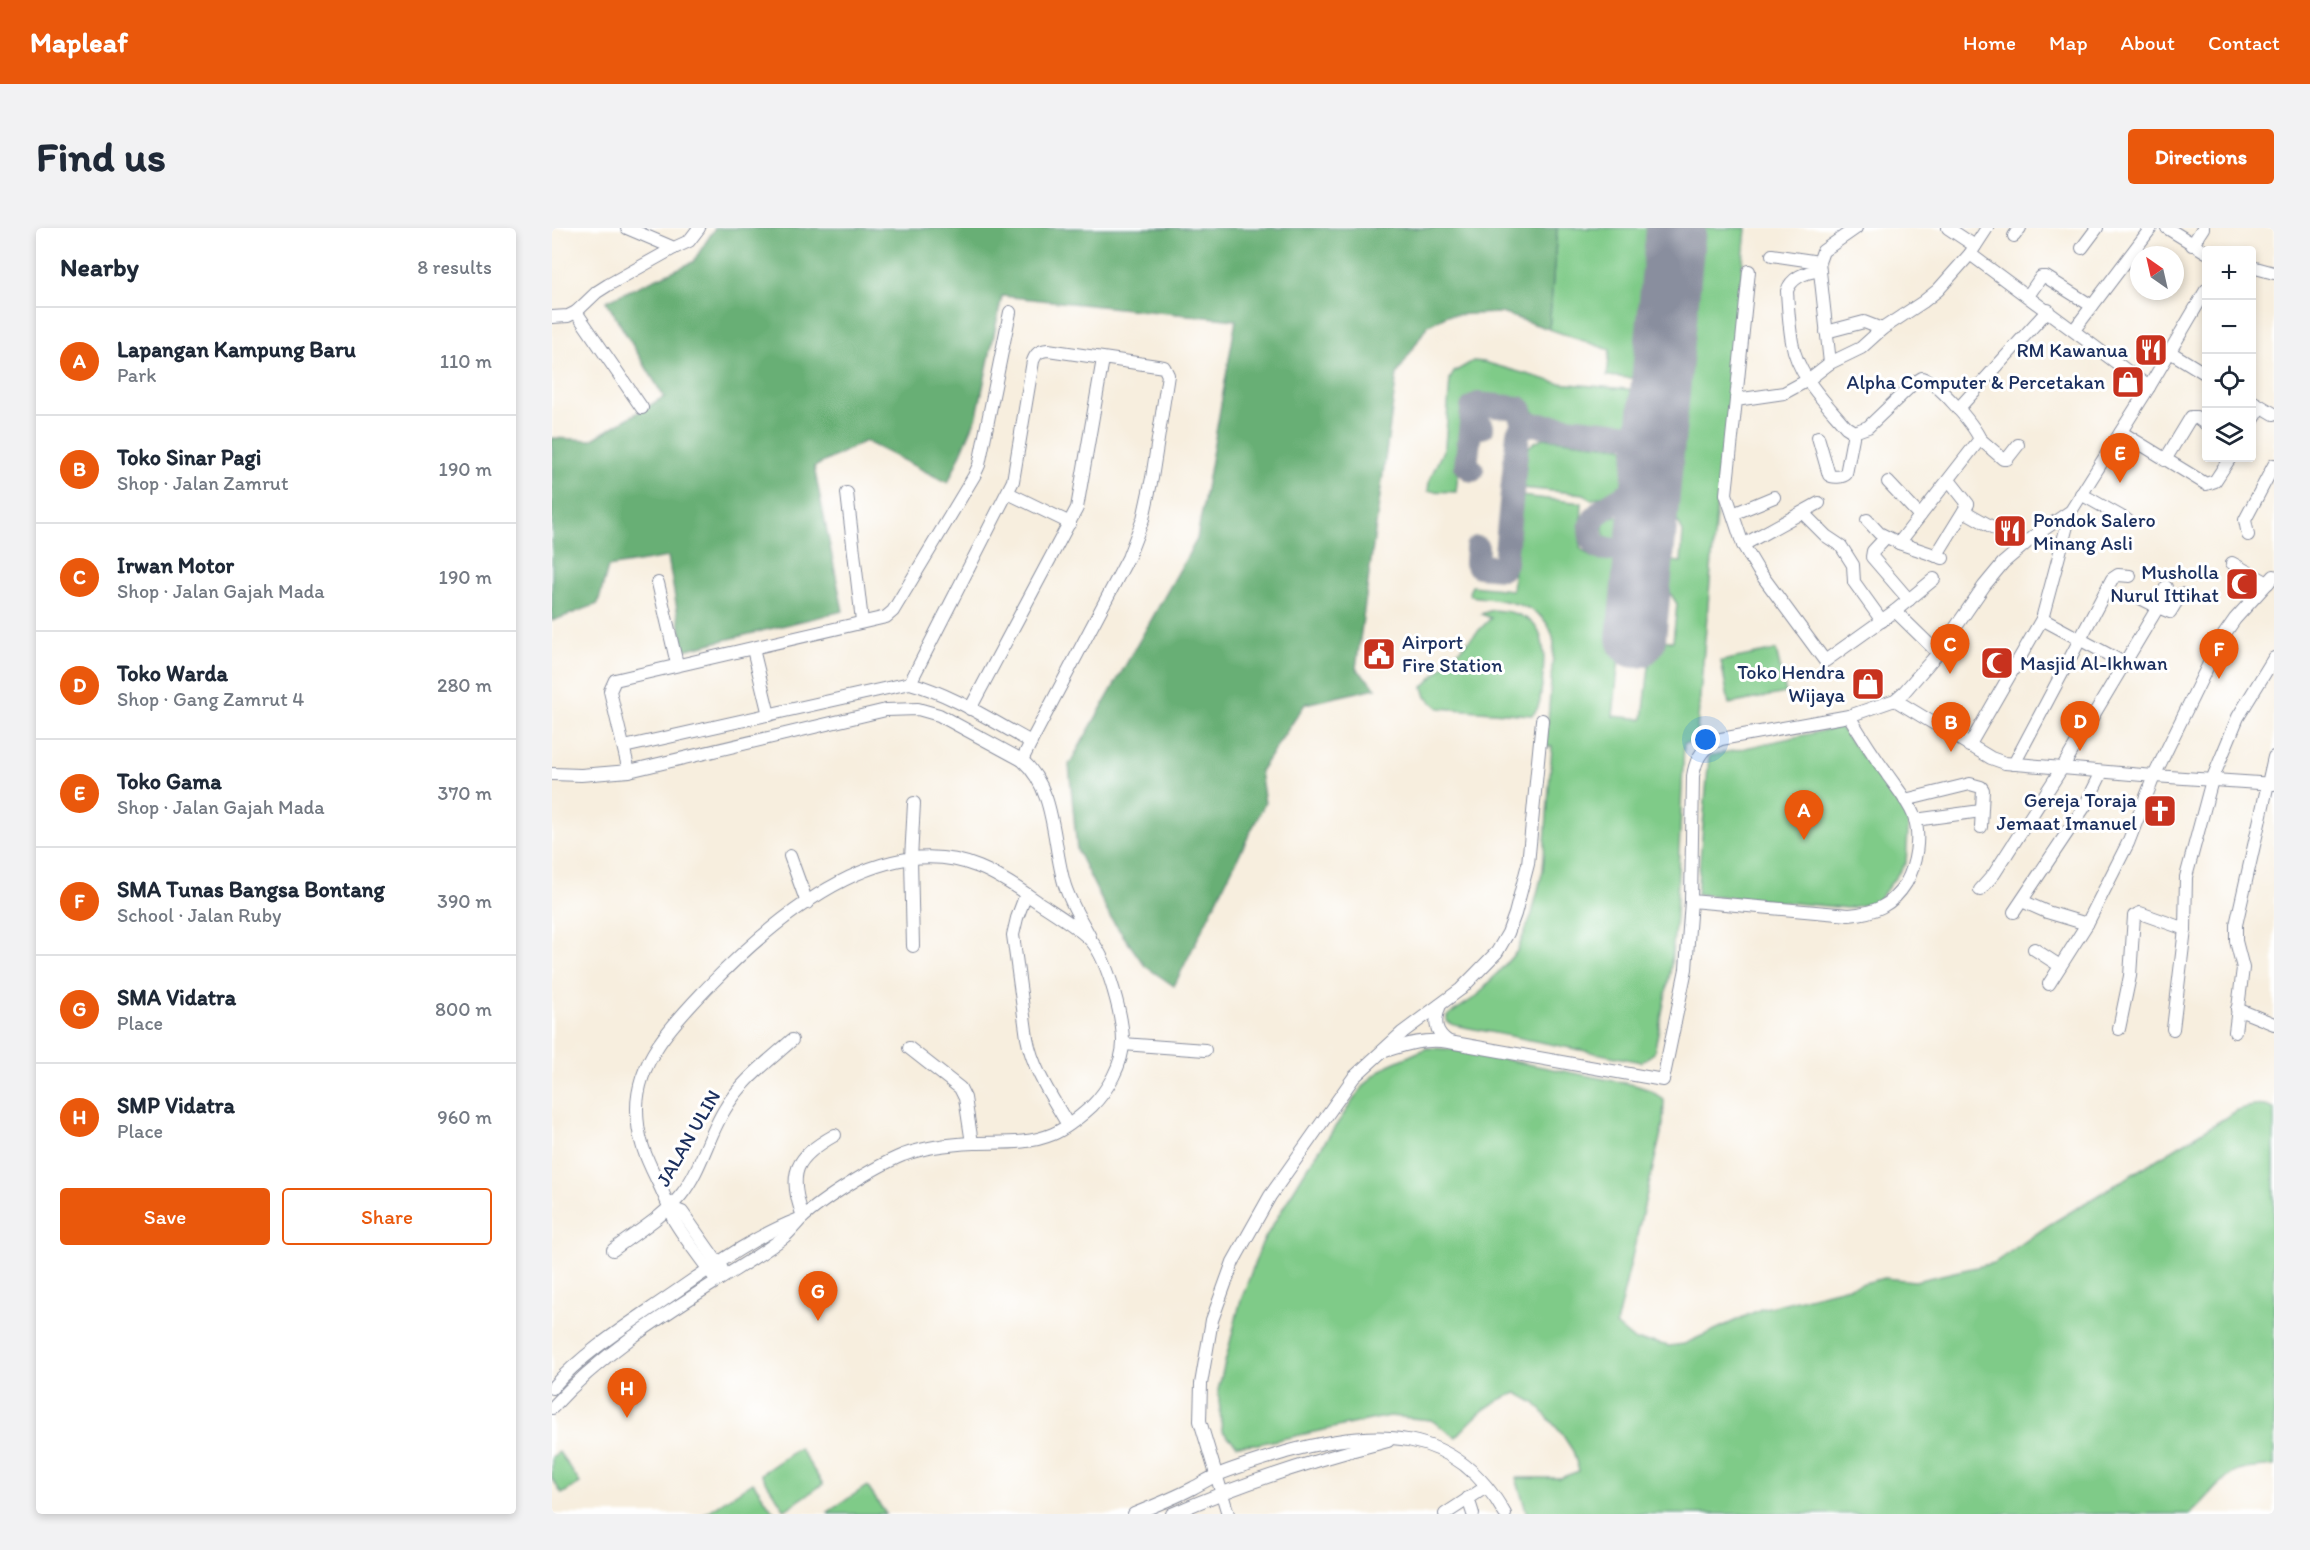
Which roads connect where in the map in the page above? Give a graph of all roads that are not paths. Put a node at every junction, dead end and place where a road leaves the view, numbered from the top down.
1 (627, 228) edge
2 (699, 228) edge
3 (1856, 228) edge
4 (1948, 228) edge
5 (1987, 228) edge
6 (2097, 228) edge
7 (2151, 228) edge
8 (2167, 228) edge
9 (2203, 228) edge
10 (2192, 245) junction
11 (674, 248) junction
12 (2082, 248) dead end
13 (1972, 250) junction
14 (2202, 250) edge
15 (1772, 255) dead end
16 (1819, 266) junction
17 (2256, 268) edge
18 (1749, 271) dead end
19 (2274, 273) edge
20 (2028, 297) junction
21 (2202, 297) edge
22 (2092, 306) junction
23 (2048, 310) junction
24 (576, 312) junction
25 (1010, 312) dead end
26 (552, 317) edge
27 (1881, 329) junction
28 (2074, 330) junction
29 (1826, 332) junction
30 (2170, 351) junction
31 (1103, 359) junction
32 (1830, 363) junction
33 (2202, 371) edge
34 (1808, 380) junction
35 (2149, 387) junction
36 (1736, 400) junction
37 (2256, 404) edge
38 (642, 408) dead end
39 (1958, 410) junction
40 (2274, 414) edge
41 (2202, 421) edge
42 (1854, 432) junction
43 (2121, 432) junction
44 (1818, 437) dead end
45 (1980, 439) junction
46 (2018, 445) dead end
47 (2166, 460) junction
48 (2227, 462) edge
49 (2274, 465) edge
50 (1949, 480) junction
51 (1887, 482) dead end
52 (846, 493) dead end
53 (1008, 493) junction
54 (2081, 494) junction
55 (1774, 497) dead end
56 (1819, 503) dead end
57 (1964, 511) junction
58 (2072, 511) junction
59 (1803, 513) junction
60 (1733, 514) junction
61 (1920, 516) junction
62 (1867, 520) dead end
63 (2127, 520) dead end
64 (1070, 523) junction
65 (2248, 535) dead end
66 (1886, 537) junction
67 (1899, 543) junction
68 (1743, 545) junction
69 (2019, 549) junction
70 (1871, 555) junction
71 (1852, 561) junction
72 (2232, 563) dead end
73 (2130, 576) dead end
74 (1934, 579) dead end
75 (2271, 580) edge
76 (658, 583) dead end
77 (2166, 587) dead end
78 (2181, 594) dead end
79 (2142, 599) dead end
80 (1909, 600) junction
81 (2158, 607) junction
82 (1895, 611) junction
83 (2042, 619) junction
84 (862, 621) junction
85 (1882, 621) junction
86 (2080, 640) junction
87 (753, 649) junction
88 (1938, 653) junction
89 (2274, 658) edge
90 (2124, 663) junction
91 (677, 664) junction
92 (910, 683) junction
93 (1895, 700) junction
94 (970, 709) junction
95 (769, 715) junction
96 (1849, 716) junction
97 (1542, 720) dead end
98 (1031, 742) junction
99 (1969, 746) junction
100 (624, 747) junction
101 (2274, 757) edge
102 (1022, 760) junction
103 (2014, 764) junction
104 (2062, 768) junction
105 (629, 771) junction
106 (2102, 772) junction
107 (552, 774) edge
108 (2154, 776) junction
109 (2212, 780) junction
110 (2271, 784) edge
111 (1905, 800) junction
112 (914, 803) dead end
113 (1981, 811) junction
114 (1915, 820) junction
115 (1981, 827) dead end
116 (790, 856) dead end
117 (911, 859) junction
118 (1980, 890) dead end
119 (1026, 894) junction
120 (1691, 901) junction
121 (807, 903) junction
122 (1073, 905) junction
123 (1062, 919) junction
124 (2087, 924) junction
125 (2185, 929) junction
126 (1092, 940) junction
127 (913, 946) dead end
128 (2034, 948) dead end
129 (2060, 966) junction
130 (2049, 984) dead end
131 (1440, 1005) junction
132 (2237, 1009) junction
133 (2274, 1024) edge
134 (2119, 1029) dead end
135 (2173, 1029) dead end
136 (2235, 1032) dead end
137 (792, 1040) dead end
138 (1449, 1041) junction
139 (1123, 1044) junction
140 (909, 1048) dead end
141 (1205, 1050) dead end
142 (1378, 1053) junction
143 (1068, 1125) junction
144 (835, 1135) dead end
145 (972, 1143) junction
146 (669, 1207) junction
147 (802, 1217) junction
148 (613, 1250) dead end
149 (714, 1267) junction
150 (722, 1278) junction
151 (552, 1388) edge
152 (552, 1408) edge
153 (1395, 1439) junction
154 (1215, 1476) junction
155 (1486, 1486) junction
156 (1221, 1492) junction
157 (1468, 1498) junction
158 (1134, 1514) edge
159 (1172, 1514) edge
160 (1228, 1514) edge
161 (1445, 1514) edge
162 (1473, 1514) edge
163 (1505, 1514) edge

1 - 11 street
2 - 11 street
3 - 16 street
4 - 13 street
5 - 13 street
6 - 12 street
7 - 22 street
8 - 10 street
9 - 10 street
10 - 14 street
11 - 24 street
13 - 20 street
13 - 27 street
15 - 16 street
16 - 29 street
16 - 34 street
17 - 19 street
18 - 36 street
20 - 22 street
20 - 23 street
21 - 30 street
22 - 28 street
23 - 28 street
23 - 39 street
24 - 26 street
24 - 38 street
25 - 84 street
27 - 29 street
27 - 32 street
28 - 35 street
29 - 32 street
30 - 33 street
30 - 35 street
31 - 53 street
31 - 64 street
31 - 98 street
32 - 34 street
34 - 36 street
34 - 42 street
35 - 43 street
36 - 60 street
37 - 40 street
39 - 42 street
39 - 45 street
41 - 47 street
42 - 44 street
43 - 47 street
43 - 54 street
45 - 46 street
45 - 50 street
47 - 48 street
49 - 65 street
50 - 57 street
50 - 61 street
51 - 61 street
52 - 84 street
53 - 64 street
53 - 92 street
54 - 58 street
54 - 63 street
55 - 60 street
56 - 59 street
57 - 67 street
57 - 69 street
58 - 69 street
58 - 83 street
59 - 68 street
59 - 71 street
60 - 68 street
61 - 67 street
62 - 66 street
64 - 94 street
66 - 67 street
66 - 70 street
68 - 85 street
69 - 88 street
70 - 71 street
70 - 80 street
71 - 85 street
72 - 75 street
73 - 86 street
74 - 80 street
75 - 108 street
76 - 91 street
77 - 81 street
78 - 81 street
79 - 81 street
80 - 82 street
81 - 90 street
82 - 85 street
82 - 88 street
83 - 86 street
83 - 99 street
84 - 87 street
86 - 90 street
86 - 103 street
87 - 91 street
87 - 95 street
88 - 93 street
89 - 109 street
90 - 104 street
91 - 100 street
92 - 94 street
92 - 95 street
93 - 96 street
93 - 99 street
94 - 98 street
95 - 100 street
96 - 111 street
96 - 120 street
97 - 131 street
98 - 102 street
99 - 103 street
100 - 105 street
101 - 110 street
102 - 105 street
102 - 122 street
103 - 104 street
104 - 106 street
104 - 118 street
105 - 107 street
106 - 108 street
106 - 124 street
108 - 109 street
108 - 124 street
109 - 110 street
109 - 125 street
110 - 132 street
111 - 113 street
111 - 114 street
112 - 117 street
113 - 114 street
113 - 115 street
114 - 120 street
116 - 121 street
117 - 119 street
117 - 121 street
117 - 127 street
119 - 123 street
119 - 143 street
120 - 138 street
121 - 146 street
122 - 123 street
122 - 126 street
123 - 126 street
124 - 129 street
125 - 134 street
125 - 135 street
126 - 139 street
128 - 129 street
129 - 130 street
131 - 138 street
131 - 142 street
132 - 133 street
132 - 136 street
137 - 146 street, JALAN ULIN
138 - 142 street
139 - 141 street
139 - 143 street
140 - 145 street
142 - 154 street
143 - 145 street
144 - 147 street
145 - 147 street
146 - 148 street, JALAN ULIN
146 - 149 street
147 - 149 street
147 - 150 street
149 - 150 street
149 - 151 street
150 - 152 street
153 - 154 street
153 - 155 street
153 - 156 street
154 - 156 street
154 - 158 street
155 - 157 street
155 - 163 street
156 - 159 street
156 - 160 street
157 - 161 street
157 - 162 street

